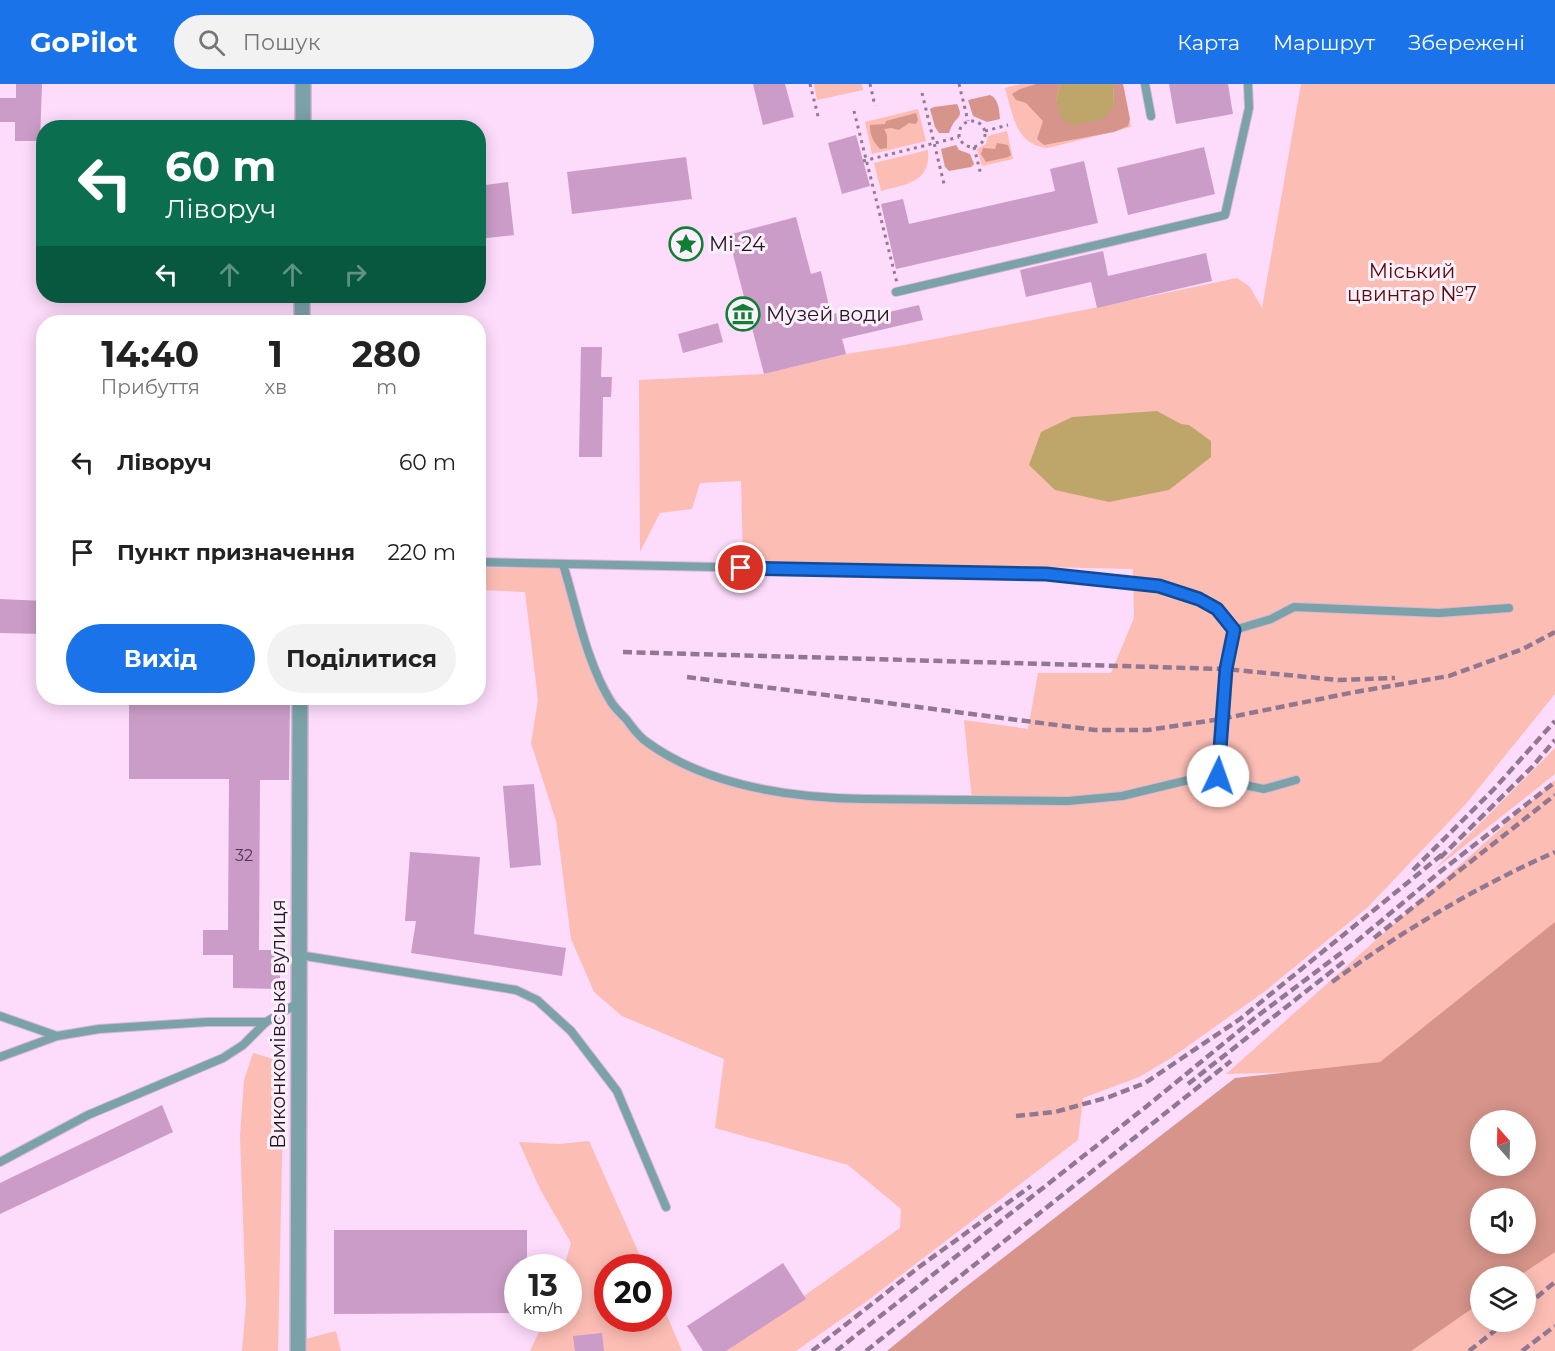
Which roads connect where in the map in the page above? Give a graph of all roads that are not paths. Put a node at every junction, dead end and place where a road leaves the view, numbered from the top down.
1 (303, 84) edge
2 (1145, 84) edge
3 (1248, 84) edge
4 (1151, 116) dead end
5 (303, 120) edge
6 (898, 291) road end
7 (486, 562) edge
8 (563, 564) junction
9 (1509, 608) dead end
10 (1234, 630) junction
11 (300, 705) edge
12 (1218, 776) junction
13 (1296, 780) dead end
14 (299, 955) junction
15 (299, 1003) junction
16 (0, 1016) edge
17 (266, 1022) junction
18 (57, 1036) junction
19 (0, 1057) edge
20 (0, 1162) edge
21 (666, 1207) dead end
22 (298, 1351) edge

1 - 5 street
2 - 4 lane
3 - 6 lane
7 - 8 lane
8 - 10 lane
8 - 12 lane
9 - 10 lane
10 - 12 lane
11 - 14 street, Виконкомівська вулиця
12 - 13 lane
14 - 15 street, Виконкомівська вулиця
14 - 21 lane
15 - 17 lane
15 - 22 street, Виконкомівська вулиця
16 - 18 lane
17 - 18 lane
17 - 20 lane
18 - 19 lane

